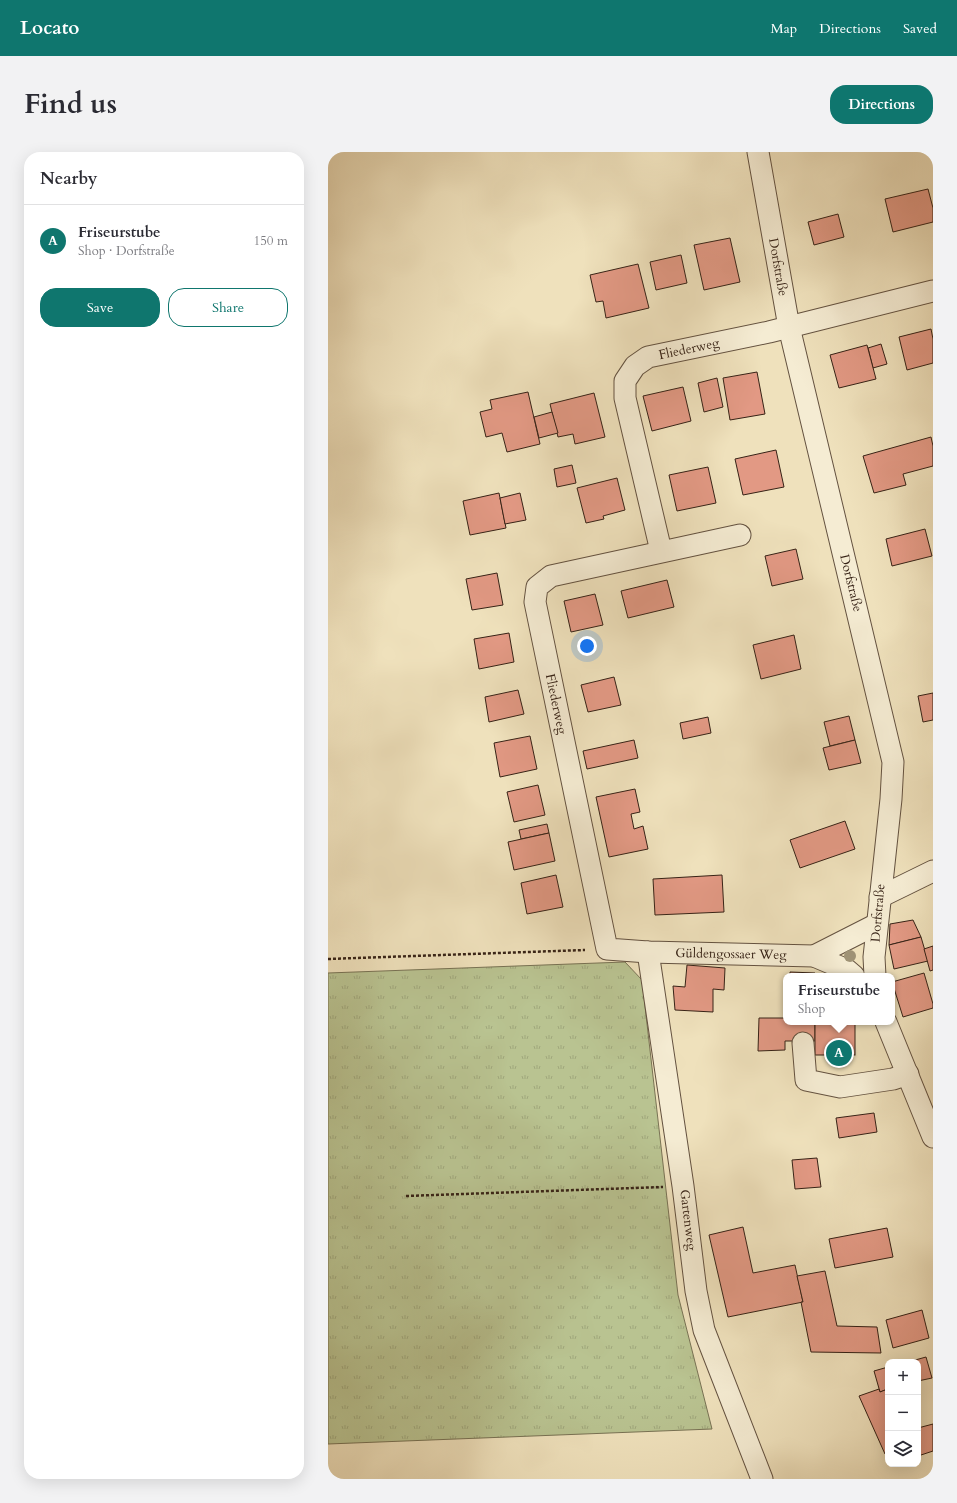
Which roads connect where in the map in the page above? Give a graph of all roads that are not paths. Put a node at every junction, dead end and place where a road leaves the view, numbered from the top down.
1 (758, 152) edge
2 (933, 291) edge
3 (789, 327) junction
4 (740, 535) dead end
5 (661, 551) junction
6 (933, 871) edge
7 (880, 897) junction
8 (878, 924) junction
9 (607, 949) joint
10 (648, 952) junction
11 (814, 956) junction
12 (850, 973) edge
13 (875, 973) edge
14 (887, 1025) edge
15 (802, 1043) dead end
16 (908, 1074) junction
17 (926, 1097) edge
18 (933, 1137) edge
19 (762, 1479) edge

1 - 3 street, Dorfstraße
2 - 3 street, Fliederweg
3 - 5 street, Fliederweg
3 - 7 street, Dorfstraße
4 - 5 street, Fliederweg
5 - 9 street, Fliederweg
6 - 7 street
7 - 8 street, Dorfstraße
8 - 11 street, Güldengossaer Weg
8 - 13 street, Dorfstraße
9 - 10 street, Güldengossaer Weg
10 - 11 street, Güldengossaer Weg
10 - 19 street, Gartenweg
11 - 12 street, Güldengossaer Weg
14 - 16 street
15 - 16 street
16 - 17 street
17 - 18 street

